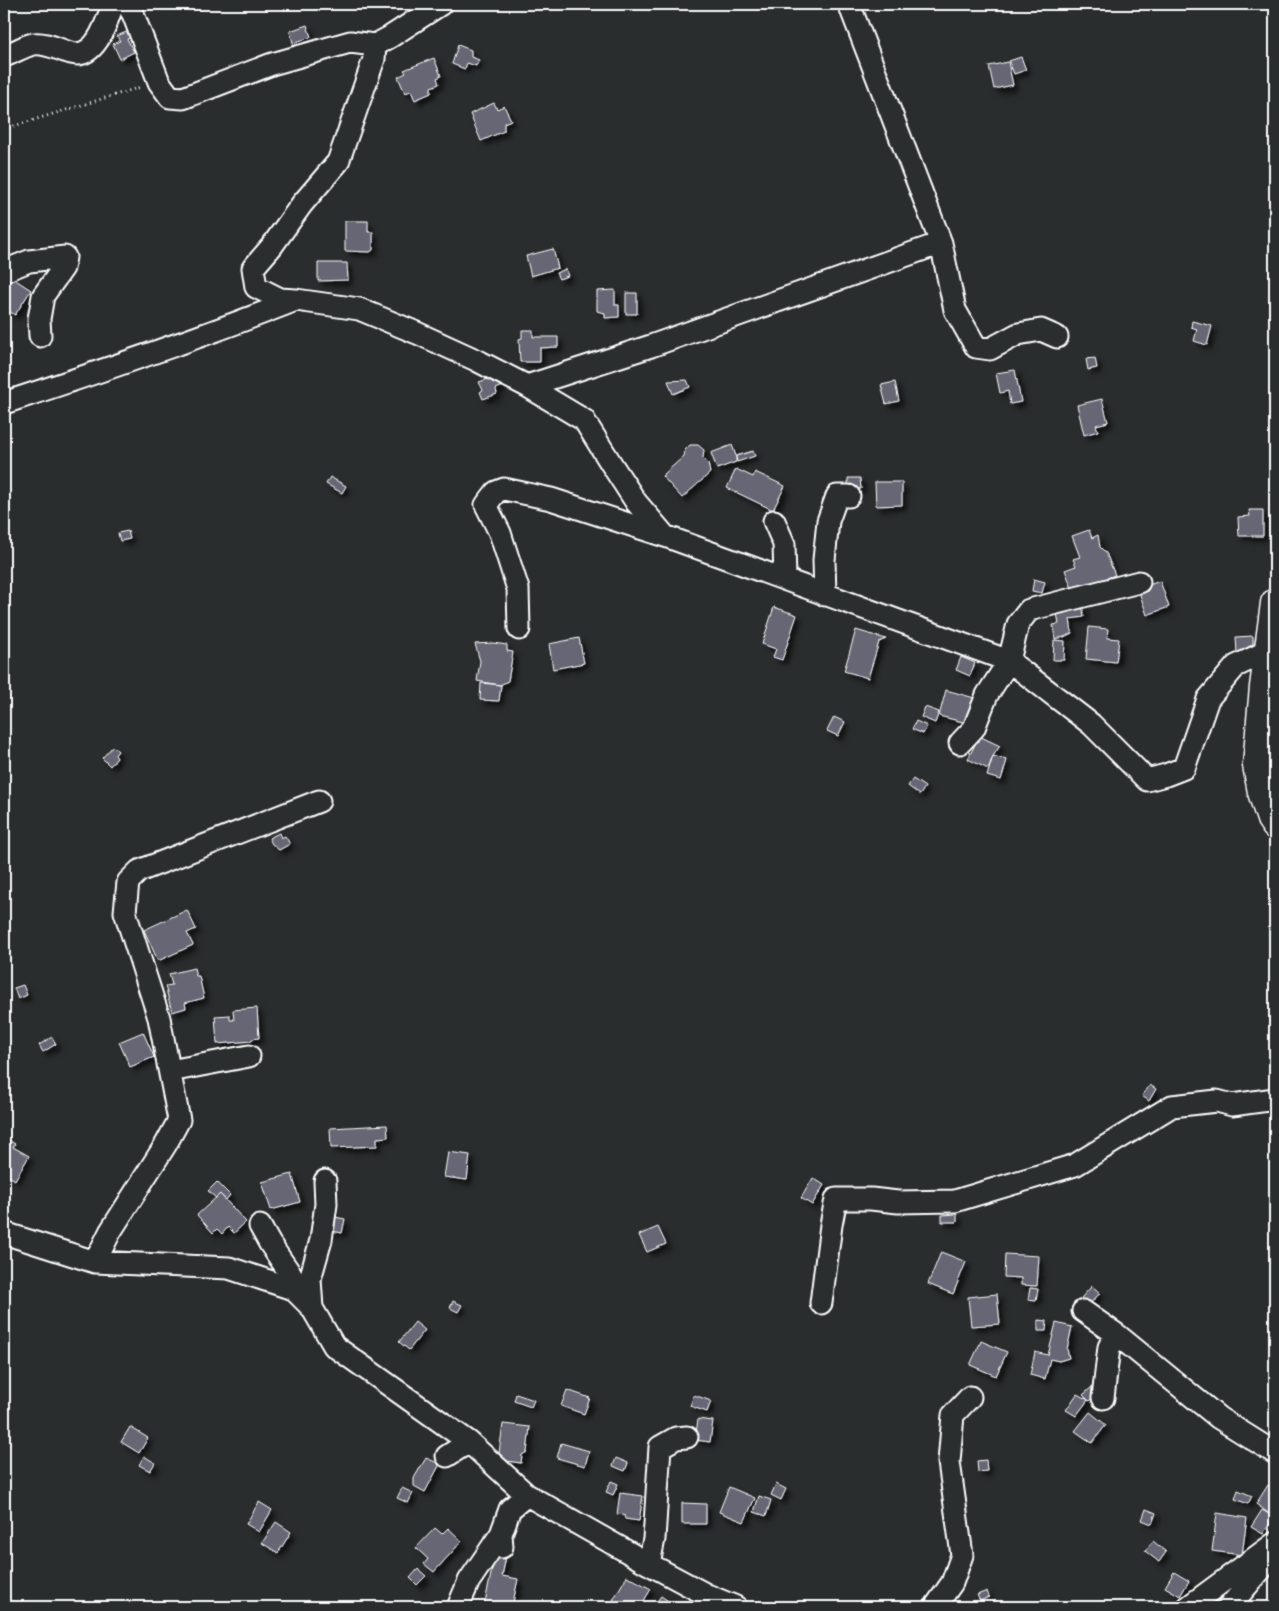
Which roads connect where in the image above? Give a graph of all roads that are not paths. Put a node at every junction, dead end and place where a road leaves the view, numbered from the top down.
1 (113, 4) edge
2 (127, 4) edge
3 (441, 4) edge
4 (849, 4) edge
5 (375, 45) junction
6 (4, 56) edge
7 (940, 243) junction
8 (4, 271) edge
9 (296, 300) junction
10 (40, 336) dead end
11 (1057, 337) dead end
12 (527, 386) junction
13 (4, 402) edge
14 (849, 496) dead end
15 (774, 521) dead end
16 (665, 536) junction
17 (785, 579) junction
18 (1139, 582) dead end
19 (825, 595) junction
20 (1275, 603) edge
21 (519, 629) dead end
22 (1270, 650) junction
23 (1009, 661) junction
24 (1270, 683) edge
25 (960, 743) dead end
26 (319, 801) dead end
27 (1275, 824) edge
28 (249, 1056) dead end
29 (170, 1072) junction
30 (1275, 1099) edge
31 (325, 1180) dead end
32 (260, 1226) dead end
33 (4, 1234) edge
34 (95, 1262) junction
35 (293, 1289) junction
36 (821, 1303) dead end
37 (312, 1308) junction
38 (1083, 1311) dead end
39 (1116, 1334) junction
40 (970, 1397) dead end
41 (1103, 1398) dead end
42 (687, 1437) dead end
43 (469, 1442) junction
44 (1275, 1453) edge
45 (447, 1456) dead end
46 (527, 1494) junction
47 (1275, 1542) edge
48 (1275, 1553) edge
49 (649, 1564) junction
50 (458, 1607) edge
51 (736, 1607) edge
52 (935, 1607) edge
53 (1188, 1607) edge
54 (1229, 1607) edge

1 - 6 street
2 - 5 street
3 - 5 street
4 - 7 street
5 - 9 street
7 - 11 street
7 - 12 street
8 - 10 street
9 - 12 street
9 - 13 street
12 - 16 street
14 - 19 street
15 - 17 street
16 - 17 street
16 - 21 street
17 - 19 street
18 - 23 street
19 - 23 street
20 - 22 main road
22 - 23 street
22 - 24 main road
23 - 25 street
24 - 27 main road
26 - 29 street
28 - 29 street
29 - 34 street
30 - 36 street
31 - 37 street
32 - 35 street
33 - 34 street
34 - 35 street
35 - 37 street
37 - 43 street
38 - 39 street
39 - 41 street
39 - 44 street
40 - 52 street
42 - 49 street
43 - 45 street
43 - 46 street
46 - 49 street
46 - 50 street
47 - 53 street
48 - 54 street
49 - 51 street

